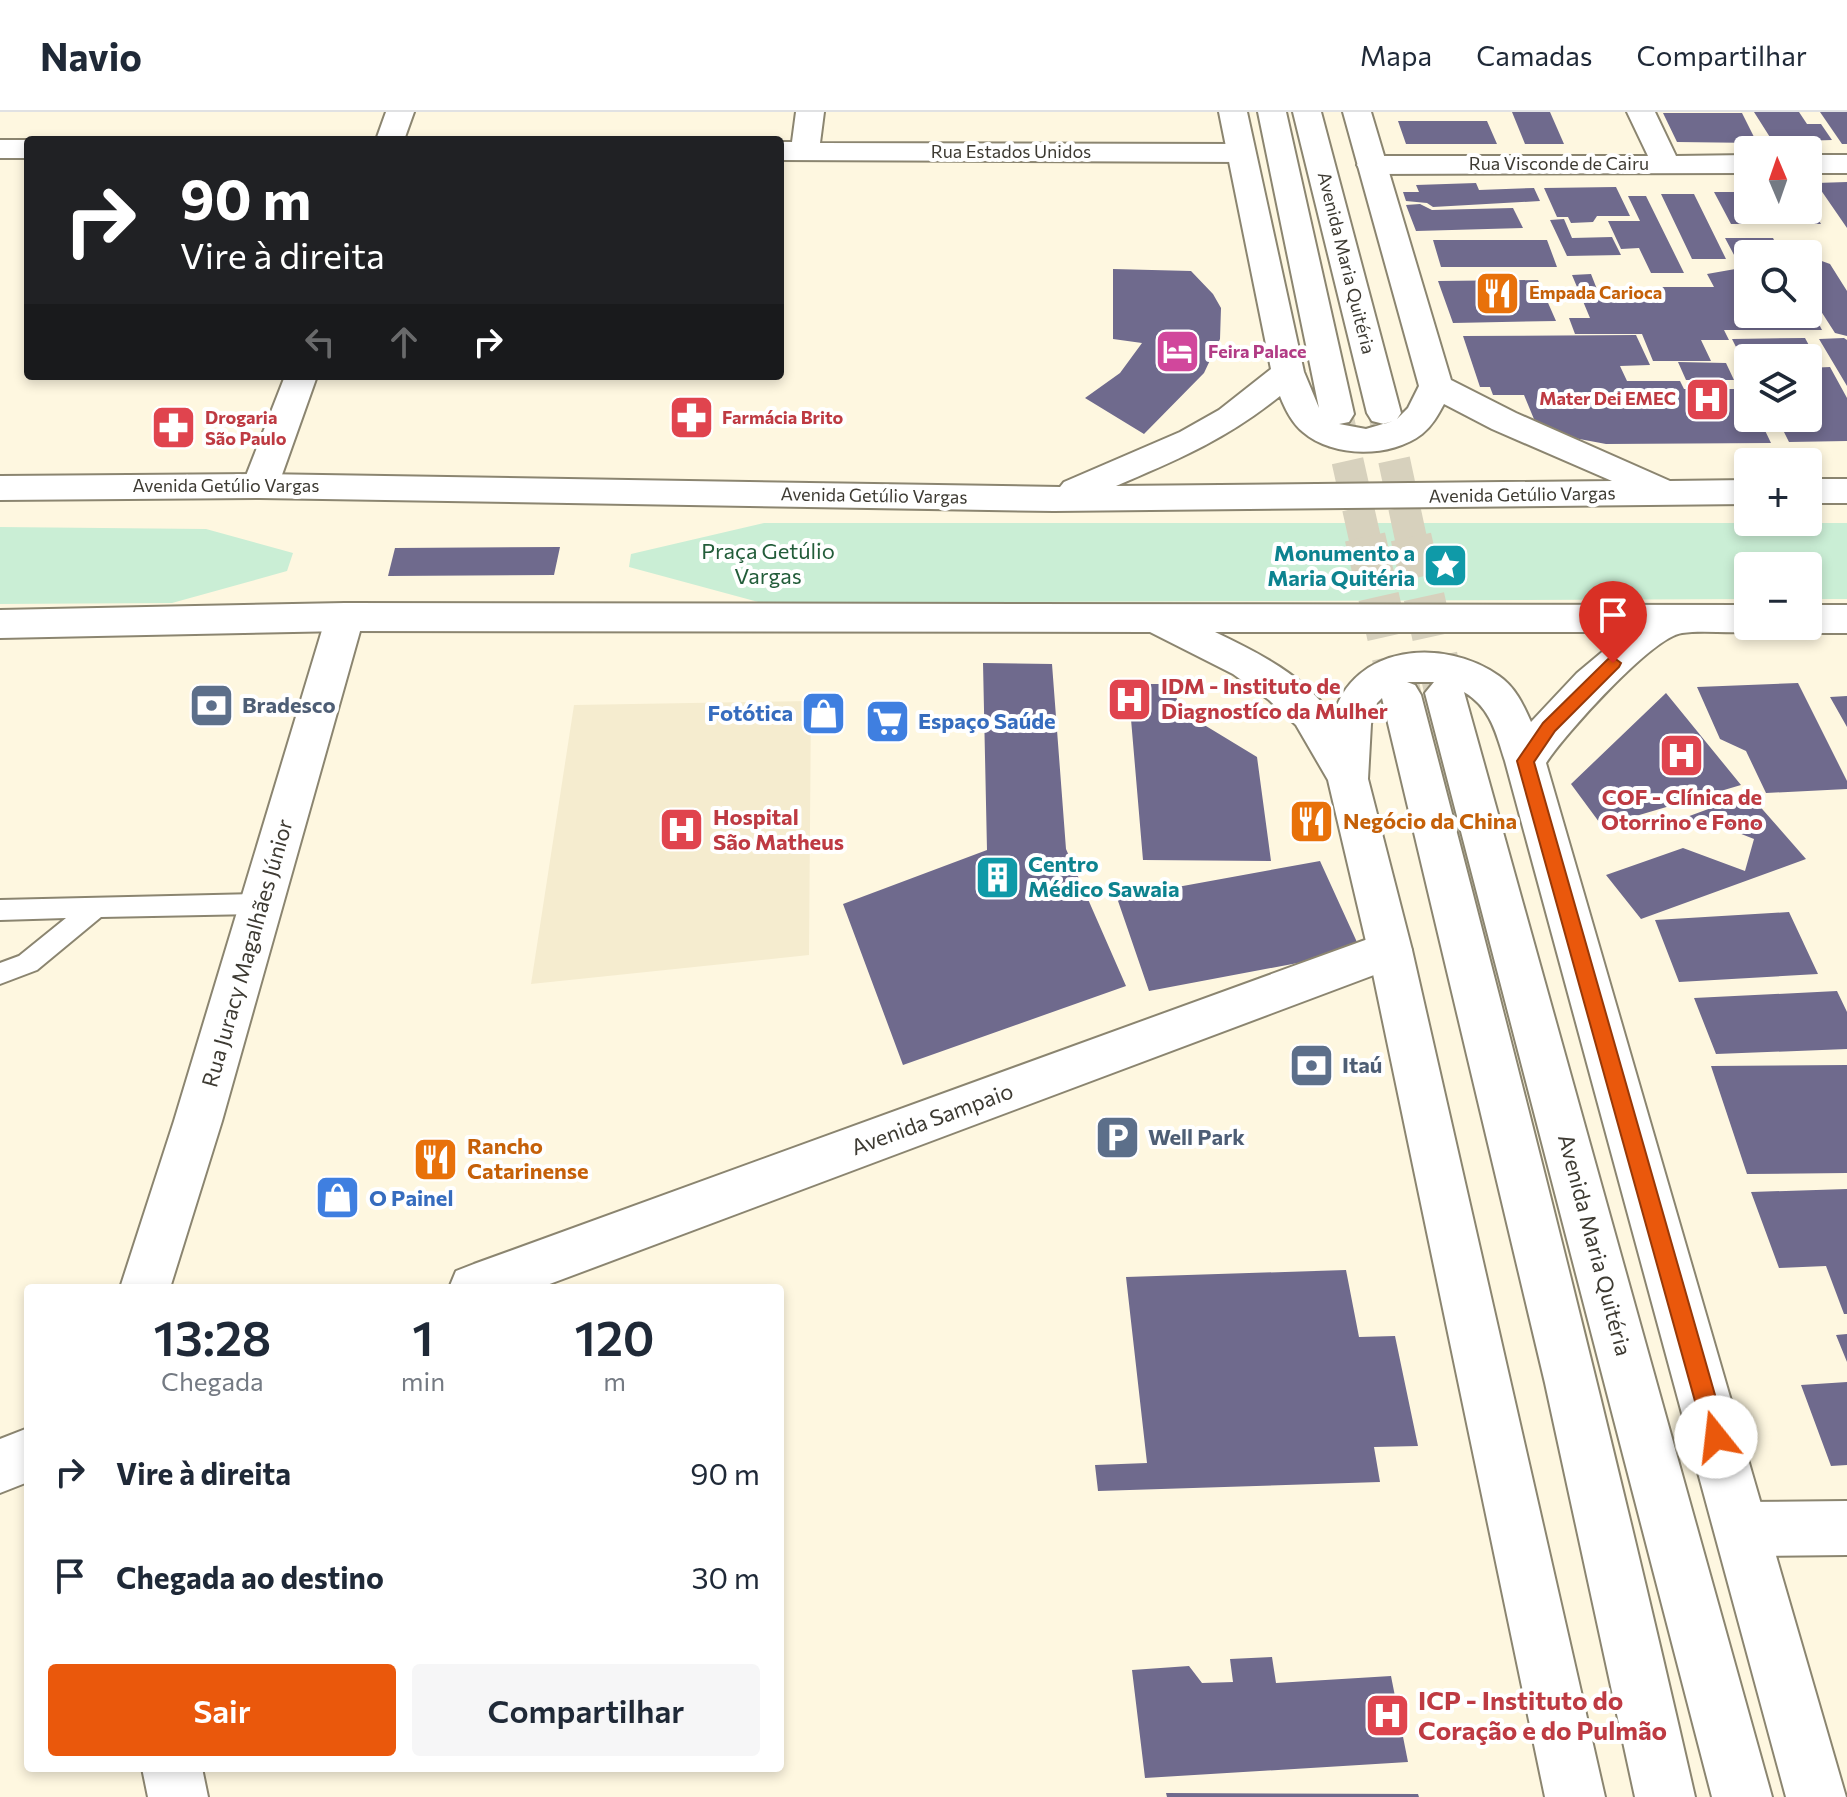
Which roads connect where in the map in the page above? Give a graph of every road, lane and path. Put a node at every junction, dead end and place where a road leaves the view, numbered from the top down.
1 (400, 112) edge
2 (810, 112) edge
3 (1233, 112) edge
4 (1272, 112) edge
5 (1307, 112) edge
6 (1357, 112) edge
7 (1641, 112) edge
8 (391, 136) edge
9 (0, 149) edge
10 (24, 149) edge
11 (793, 152) edge
12 (1241, 153) junction
13 (1666, 164) junction
14 (1734, 164) edge
15 (1822, 164) edge
16 (1847, 164) edge
17 (1371, 165) junction
18 (1288, 372) junction
19 (300, 380) edge
20 (1436, 386) junction
21 (1384, 413) tunnel mouth
22 (1337, 414) tunnel mouth
23 (260, 486) junction
24 (0, 488) edge
25 (1822, 491) edge
26 (1847, 491) edge
27 (1734, 492) edge
28 (1669, 493) junction
29 (1054, 499) junction
30 (345, 617) junction
31 (1154, 619) junction
32 (1671, 619) junction
33 (1734, 619) edge
34 (1822, 619) edge
35 (1847, 619) edge
36 (0, 624) edge
37 (1525, 761) junction
38 (1348, 780) junction
39 (261, 904) junction
40 (95, 909) junction
41 (0, 910) edge
42 (1390, 950) junction
43 (0, 974) edge
44 (146, 1284) edge
45 (485, 1284) edge
46 (24, 1457) edge
47 (0, 1466) edge
48 (1847, 1528) edge
49 (1742, 1529) junction
50 (173, 1772) edge
51 (178, 1797) edge
52 (1575, 1797) edge
53 (1665, 1797) edge
54 (1742, 1797) edge
55 (1816, 1797) edge

1 - 8 main road
2 - 11 main road
3 - 12 main road
4 - 22 main road, Avenida Maria Quitéria
5 - 21 main road, Avenida Maria Quitéria
6 - 17 main road
7 - 13 main road
9 - 10 main road
11 - 12 main road, Rua Estados Unidos
12 - 18 main road
13 - 14 main road, Rua Visconde de Cairu
13 - 17 main road, Rua Visconde de Cairu
15 - 16 main road
17 - 20 main road
18 - 20 main road
18 - 29 main road
19 - 23 main road
20 - 28 main road
23 - 24 main road, Avenida Getúlio Vargas
23 - 29 main road, Avenida Getúlio Vargas
25 - 26 main road
27 - 28 main road, Avenida Getúlio Vargas
28 - 29 main road, Avenida Getúlio Vargas
30 - 31 main road
30 - 36 main road
30 - 39 main road, Rua Juracy Magalhães Júnior
31 - 32 main road
31 - 38 main road
32 - 33 main road
32 - 37 main road
34 - 35 main road
37 - 38 main road
37 - 49 main road
38 - 42 main road
39 - 40 lane
39 - 44 main road, Rua Juracy Magalhães Júnior
40 - 41 lane
40 - 43 lane
42 - 45 main road, Avenida Sampaio
42 - 52 main road
46 - 47 main road
48 - 49 main road
49 - 55 main road
50 - 51 main road
53 - 54 main road, Avenida Maria Quitéria

